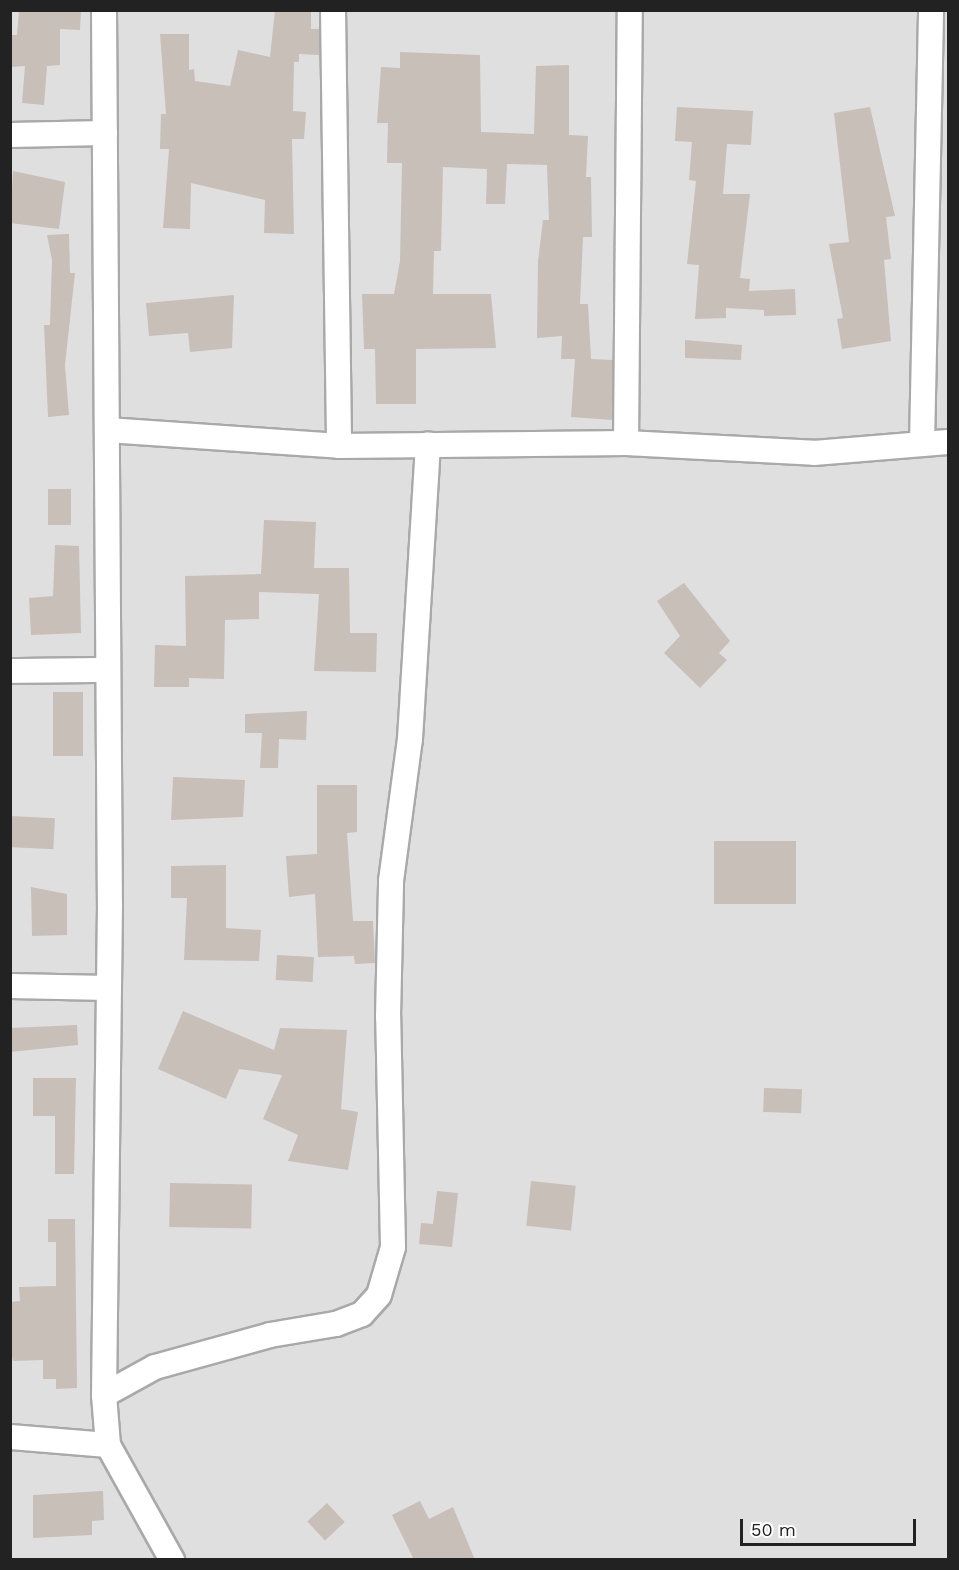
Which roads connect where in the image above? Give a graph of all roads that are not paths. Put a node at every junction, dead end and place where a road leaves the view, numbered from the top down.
1 (104, 10) edge
2 (333, 10) edge
3 (630, 10) edge
4 (931, 10) edge
5 (105, 133) junction
6 (10, 135) edge
7 (107, 430) junction
8 (948, 442) edge
9 (627, 443) junction
10 (922, 444) junction
11 (428, 445) junction
12 (339, 446) junction
13 (108, 670) junction
14 (10, 671) edge
15 (10, 986) edge
16 (109, 988) junction
17 (104, 1395) junction
18 (10, 1437) edge
19 (108, 1445) junction
20 (172, 1560) edge

1 - 5 street
2 - 12 street
3 - 9 street
4 - 10 street
5 - 6 street
5 - 7 street
7 - 12 street
7 - 13 street
8 - 10 street
9 - 10 street
9 - 11 street
11 - 12 street
11 - 17 street
13 - 14 street
13 - 16 street
15 - 16 street
16 - 17 street
17 - 19 street
18 - 19 street
19 - 20 street

